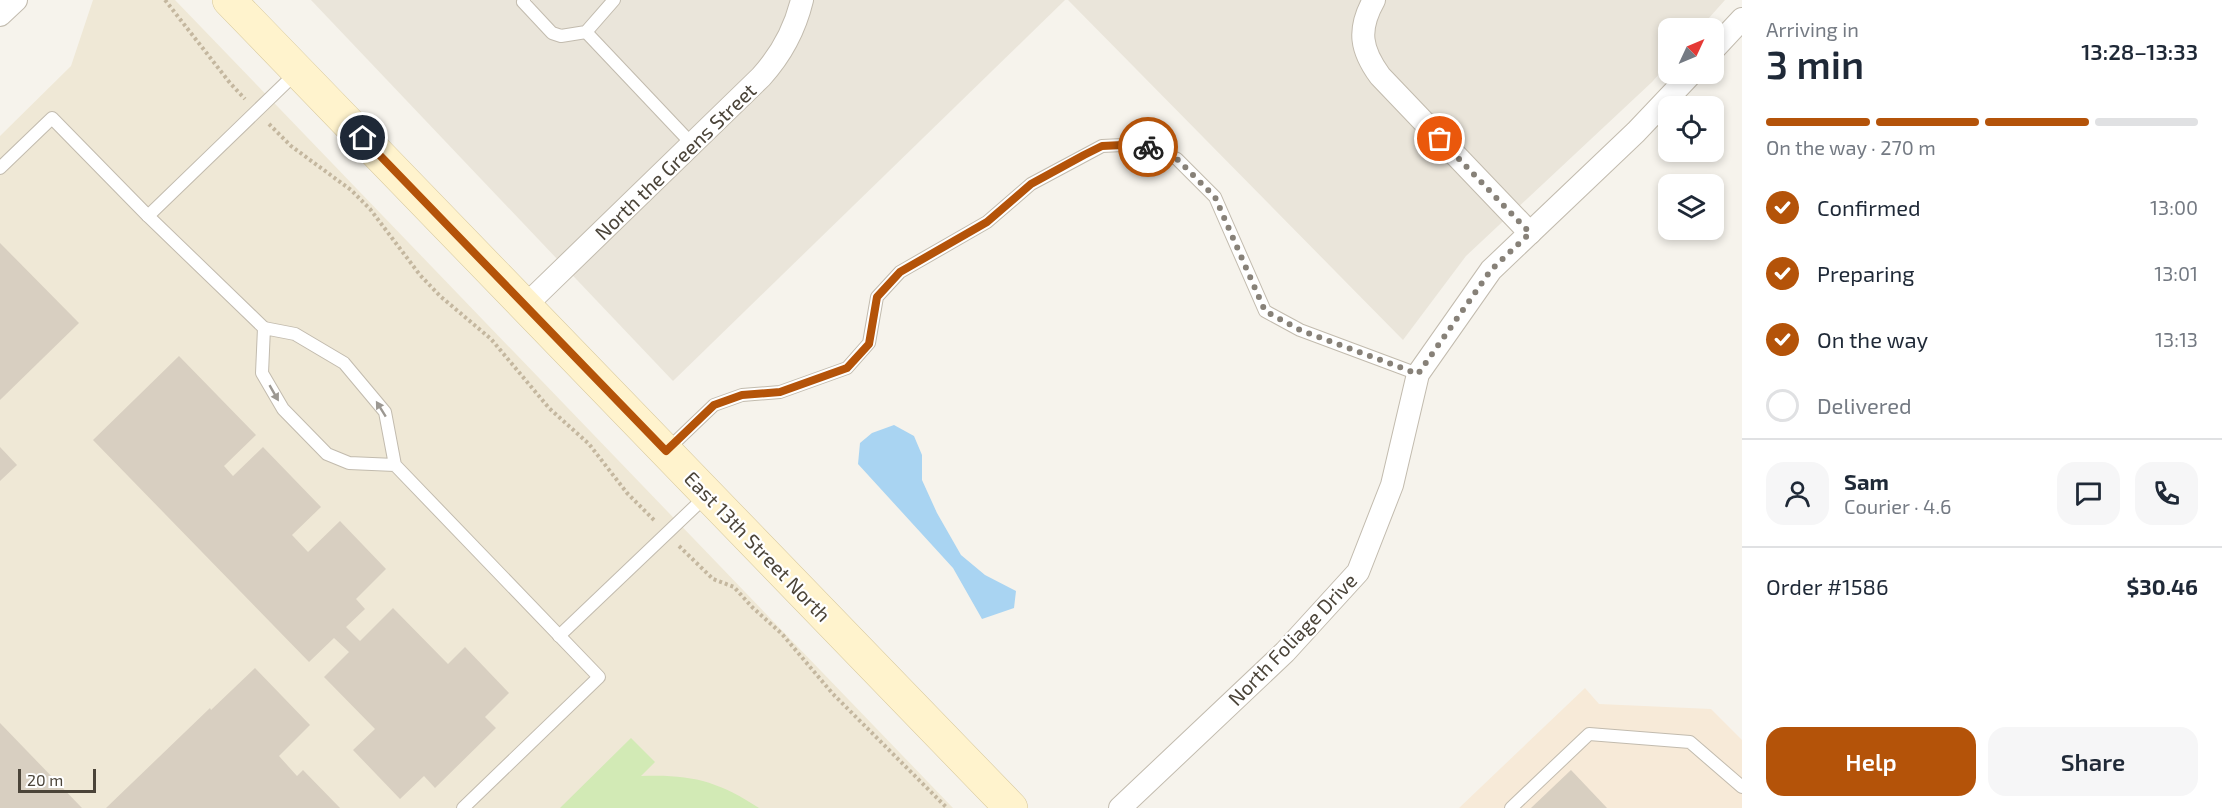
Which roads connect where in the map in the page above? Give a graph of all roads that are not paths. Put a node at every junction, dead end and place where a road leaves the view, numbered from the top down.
1 (16, 0) edge
2 (230, 0) edge
3 (524, 0) edge
4 (614, 0) edge
5 (802, 0) edge
6 (1374, 0) edge
7 (0, 15) edge
8 (1742, 19) edge
9 (586, 32) junction
10 (1724, 38) edge
11 (298, 71) junction
12 (1682, 84) edge
13 (692, 144) junction
14 (0, 168) edge
15 (148, 216) junction
16 (1530, 233) junction
17 (525, 306) junction
18 (264, 328) junction
19 (1418, 374) junction
20 (666, 451) junction
21 (394, 465) junction
22 (708, 494) junction
23 (559, 636) junction
24 (1742, 787) edge
25 (463, 808) edge
26 (1011, 808) edge
27 (1120, 808) edge
28 (1511, 808) edge

1 - 7 street
2 - 11 main road, East 13th Street North
3 - 9 lane
4 - 9 lane
5 - 13 street, North the Greens Street
6 - 16 street
8 - 10 street
9 - 13 lane
11 - 15 lane
11 - 17 main road, East 13th Street North
12 - 16 street, North Foliage Drive
13 - 17 street, North the Greens Street
14 - 15 lane
15 - 18 lane
16 - 19 street, North Foliage Drive
17 - 20 main road, East 13th Street North
21 -> 18 lane
18 -> 21 lane
19 - 20 lane
19 - 27 street, North Foliage Drive
20 - 22 main road, East 13th Street North
21 - 23 lane
22 - 23 lane
22 - 26 main road, East 13th Street North
23 - 25 lane
24 - 28 lane

